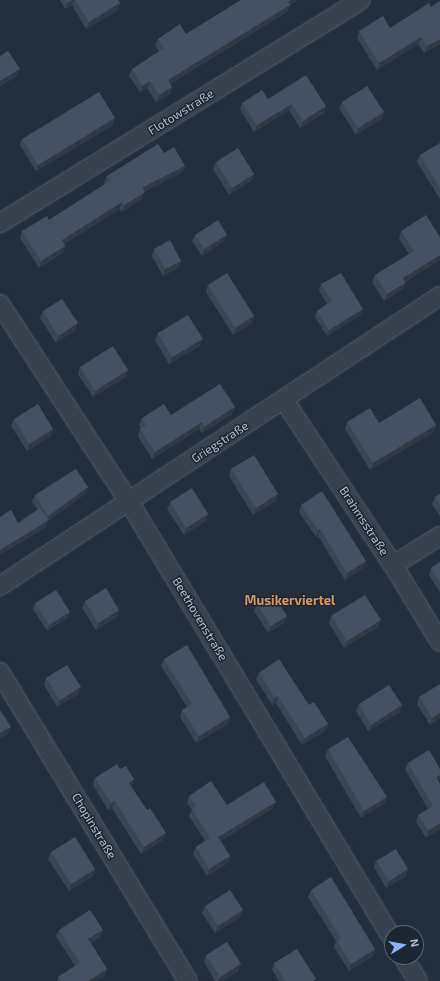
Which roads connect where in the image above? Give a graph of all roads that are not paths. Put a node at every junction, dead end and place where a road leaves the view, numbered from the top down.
1 (361, 0) edge
2 (0, 223) edge
3 (440, 296) edge
4 (0, 304) edge
5 (284, 400) junction
6 (128, 500) junction
7 (440, 536) edge
8 (393, 565) junction
9 (0, 586) edge
10 (440, 642) edge
11 (0, 672) edge
12 (384, 925) edge
13 (408, 965) edge
14 (188, 981) edge
15 (418, 981) edge

1 - 2 street, Flotowstraße
3 - 5 street, Griegstraße
4 - 6 street, Beethovenstraße
5 - 6 street, Griegstraße
5 - 8 street, Brahmsstraße
6 - 9 street, Griegstraße
6 - 12 street, Beethovenstraße
7 - 8 street
8 - 10 street, Brahmsstraße
11 - 14 street, Chopinstraße
13 - 15 street

